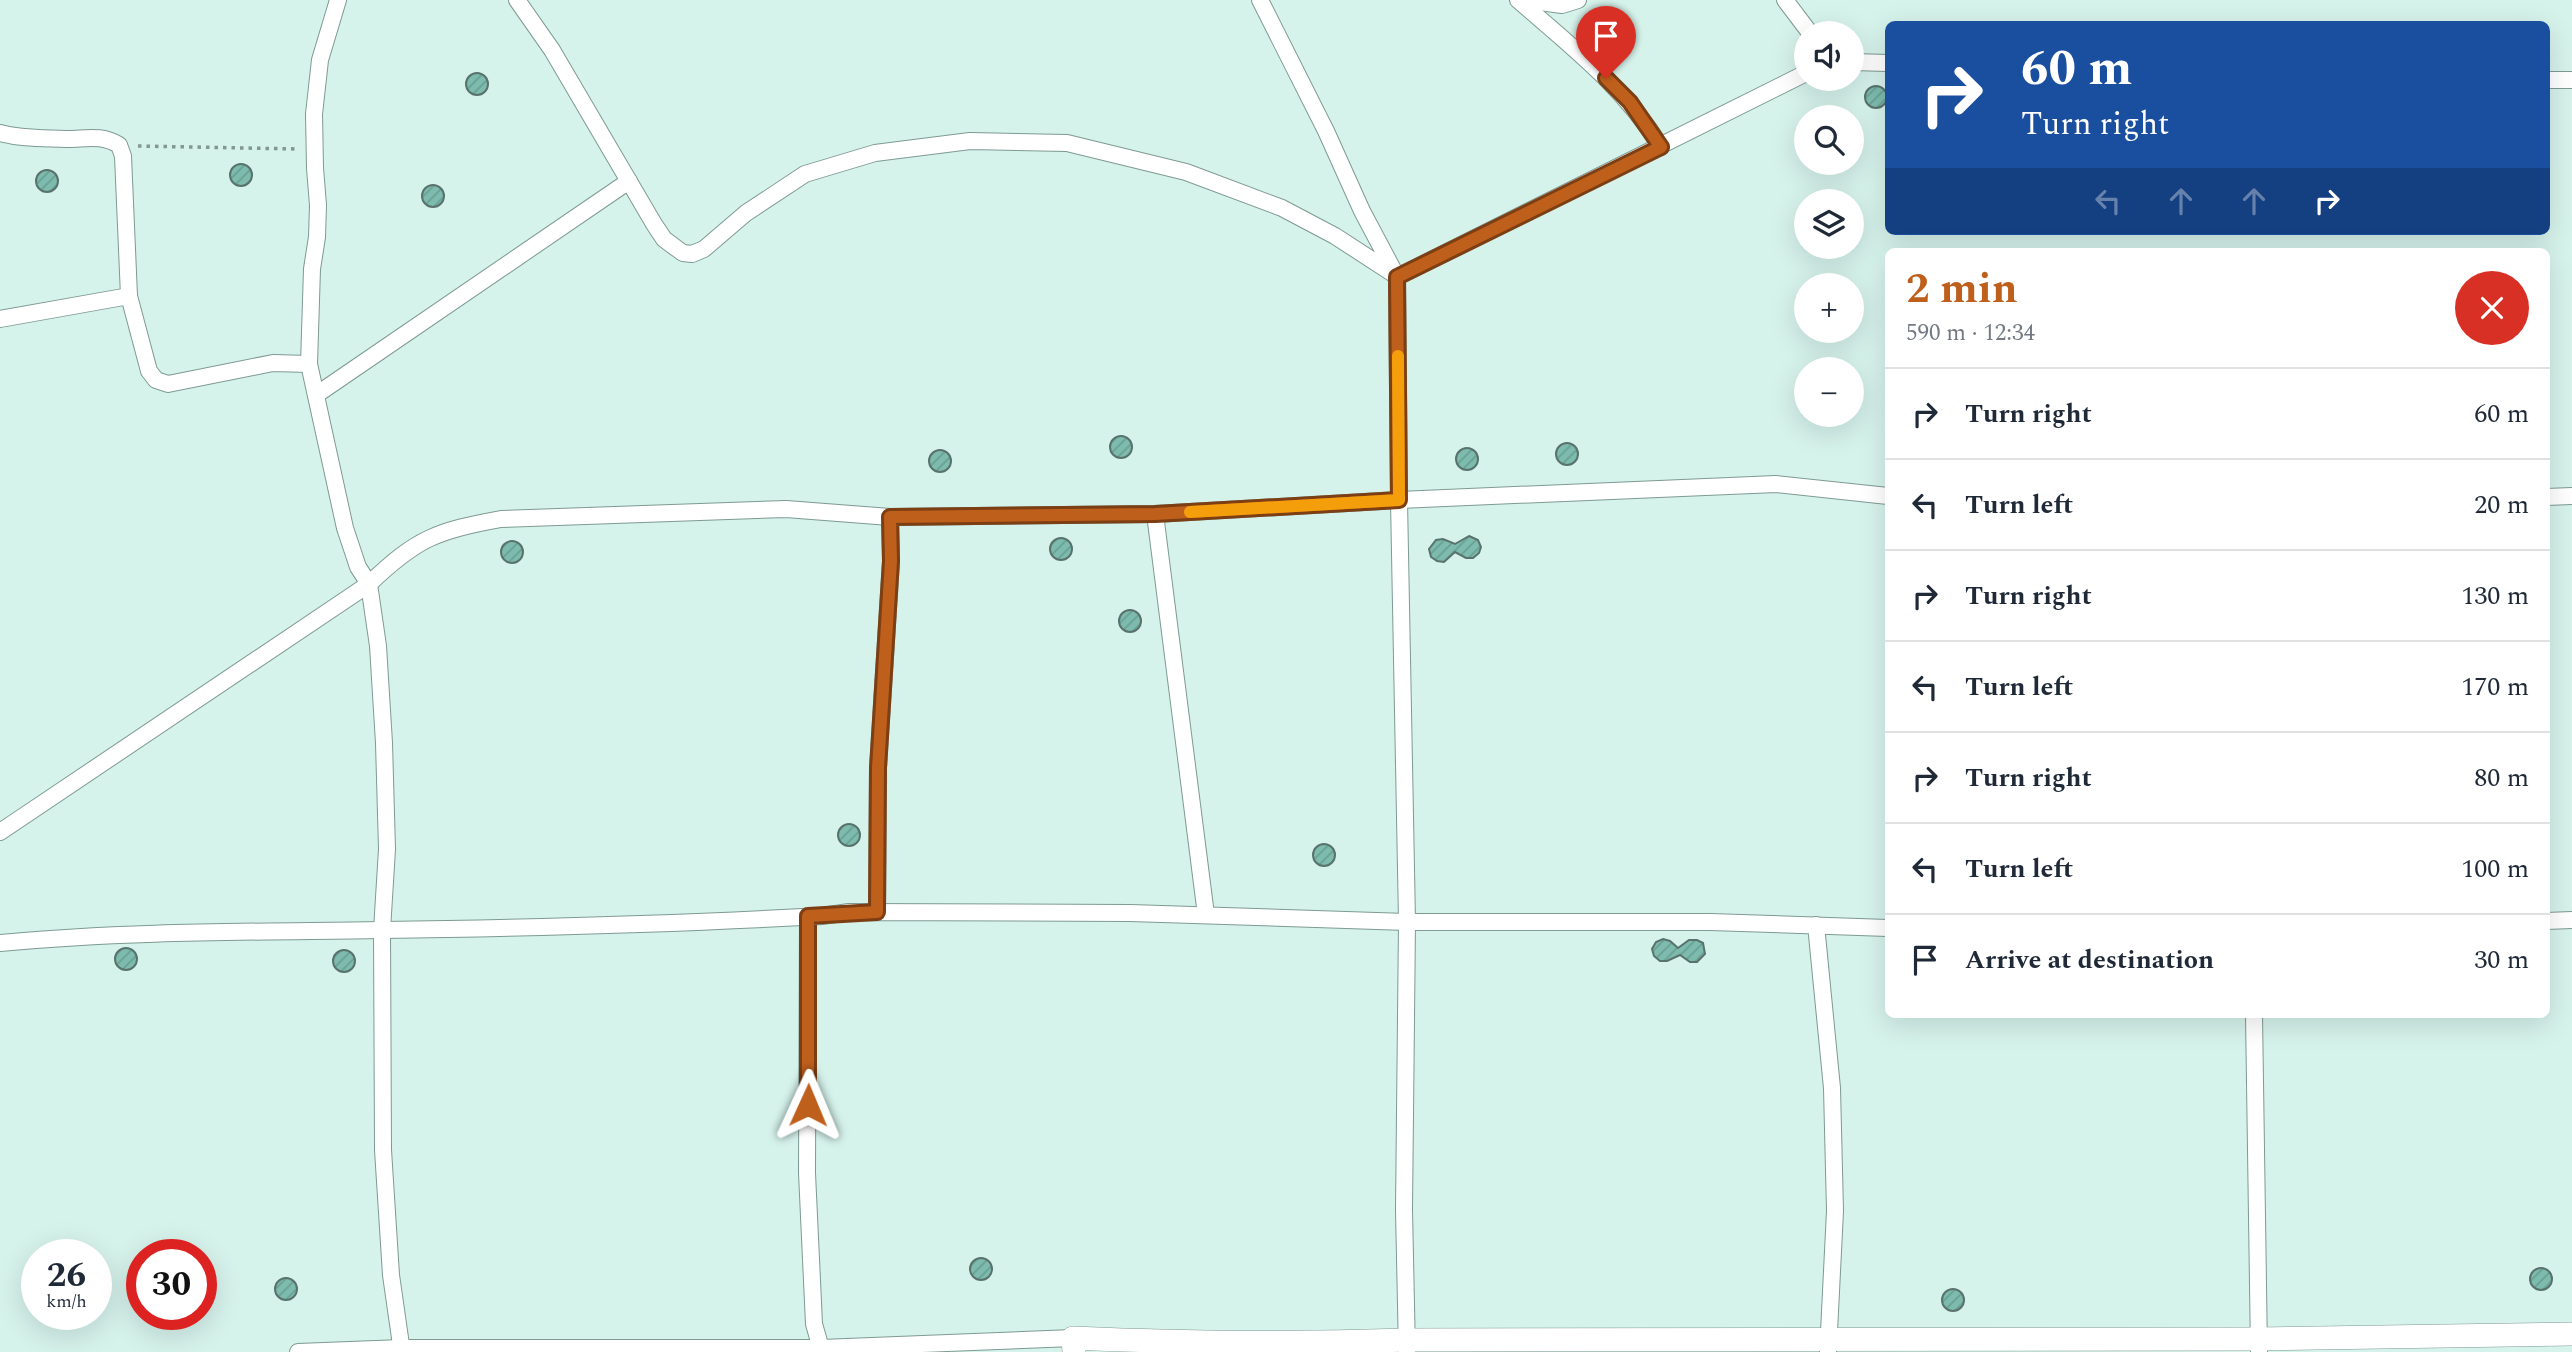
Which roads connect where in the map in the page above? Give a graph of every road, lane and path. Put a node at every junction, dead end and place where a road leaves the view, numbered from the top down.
1 (338, 0) edge
2 (517, 0) edge
3 (1260, 0) edge
4 (1518, 0) edge
5 (1525, 0) edge
6 (1578, 0) edge
7 (1785, 0) edge
8 (1802, 21) edge
9 (1864, 62) edge
10 (1885, 63) edge
11 (1794, 79) edge
12 (2550, 80) edge
13 (2572, 80) edge
14 (0, 134) edge
15 (119, 145) junction
16 (1661, 147) junction
17 (315, 149) junction
18 (629, 181) junction
19 (1397, 277) junction
20 (130, 296) junction
21 (0, 319) edge
22 (309, 363) junction
23 (316, 395) junction
24 (1885, 496) edge
25 (2572, 496) edge
26 (2550, 497) edge
27 (1399, 500) junction
28 (1155, 514) junction
29 (890, 517) junction
30 (369, 584) junction
31 (0, 832) edge
32 (877, 912) junction
33 (1206, 915) junction
34 (808, 916) junction
35 (2572, 920) edge
36 (2550, 921) edge
37 (1407, 922) junction
38 (1816, 925) junction
39 (1885, 928) edge
40 (382, 930) junction
41 (0, 943) edge
42 (2254, 1018) edge
43 (2572, 1334) edge
44 (1074, 1345) edge
45 (2259, 1345) edge
46 (1407, 1346) edge
47 (1827, 1346) edge
48 (402, 1350) edge
49 (822, 1350) edge
50 (299, 1352) edge

1 - 17 street
2 - 18 street
3 - 19 street
4 - 16 street
5 - 6 street
7 - 8 street
9 - 10 street
11 - 16 street
12 - 13 street
14 - 15 street
15 - 17 path
15 - 20 street
16 - 19 street
17 - 22 street
18 - 19 street
18 - 23 street
19 - 27 street
20 - 21 street
20 - 22 street
22 - 23 street
23 - 30 street
24 - 27 street
25 - 26 street
27 - 28 street
27 - 37 street
28 - 29 street
28 - 33 street
29 - 30 street
29 - 32 street
30 - 31 street
30 - 40 street
32 - 33 street
32 - 34 street
33 - 37 street
34 - 40 street
34 - 49 street
35 - 36 street
37 - 38 street
37 - 46 street
38 - 39 street
38 - 47 street
40 - 41 street
40 - 48 street
42 - 45 street
43 - 45 street
44 - 46 street
44 - 49 street
45 - 47 street
46 - 47 street
48 - 49 street
48 - 50 street

